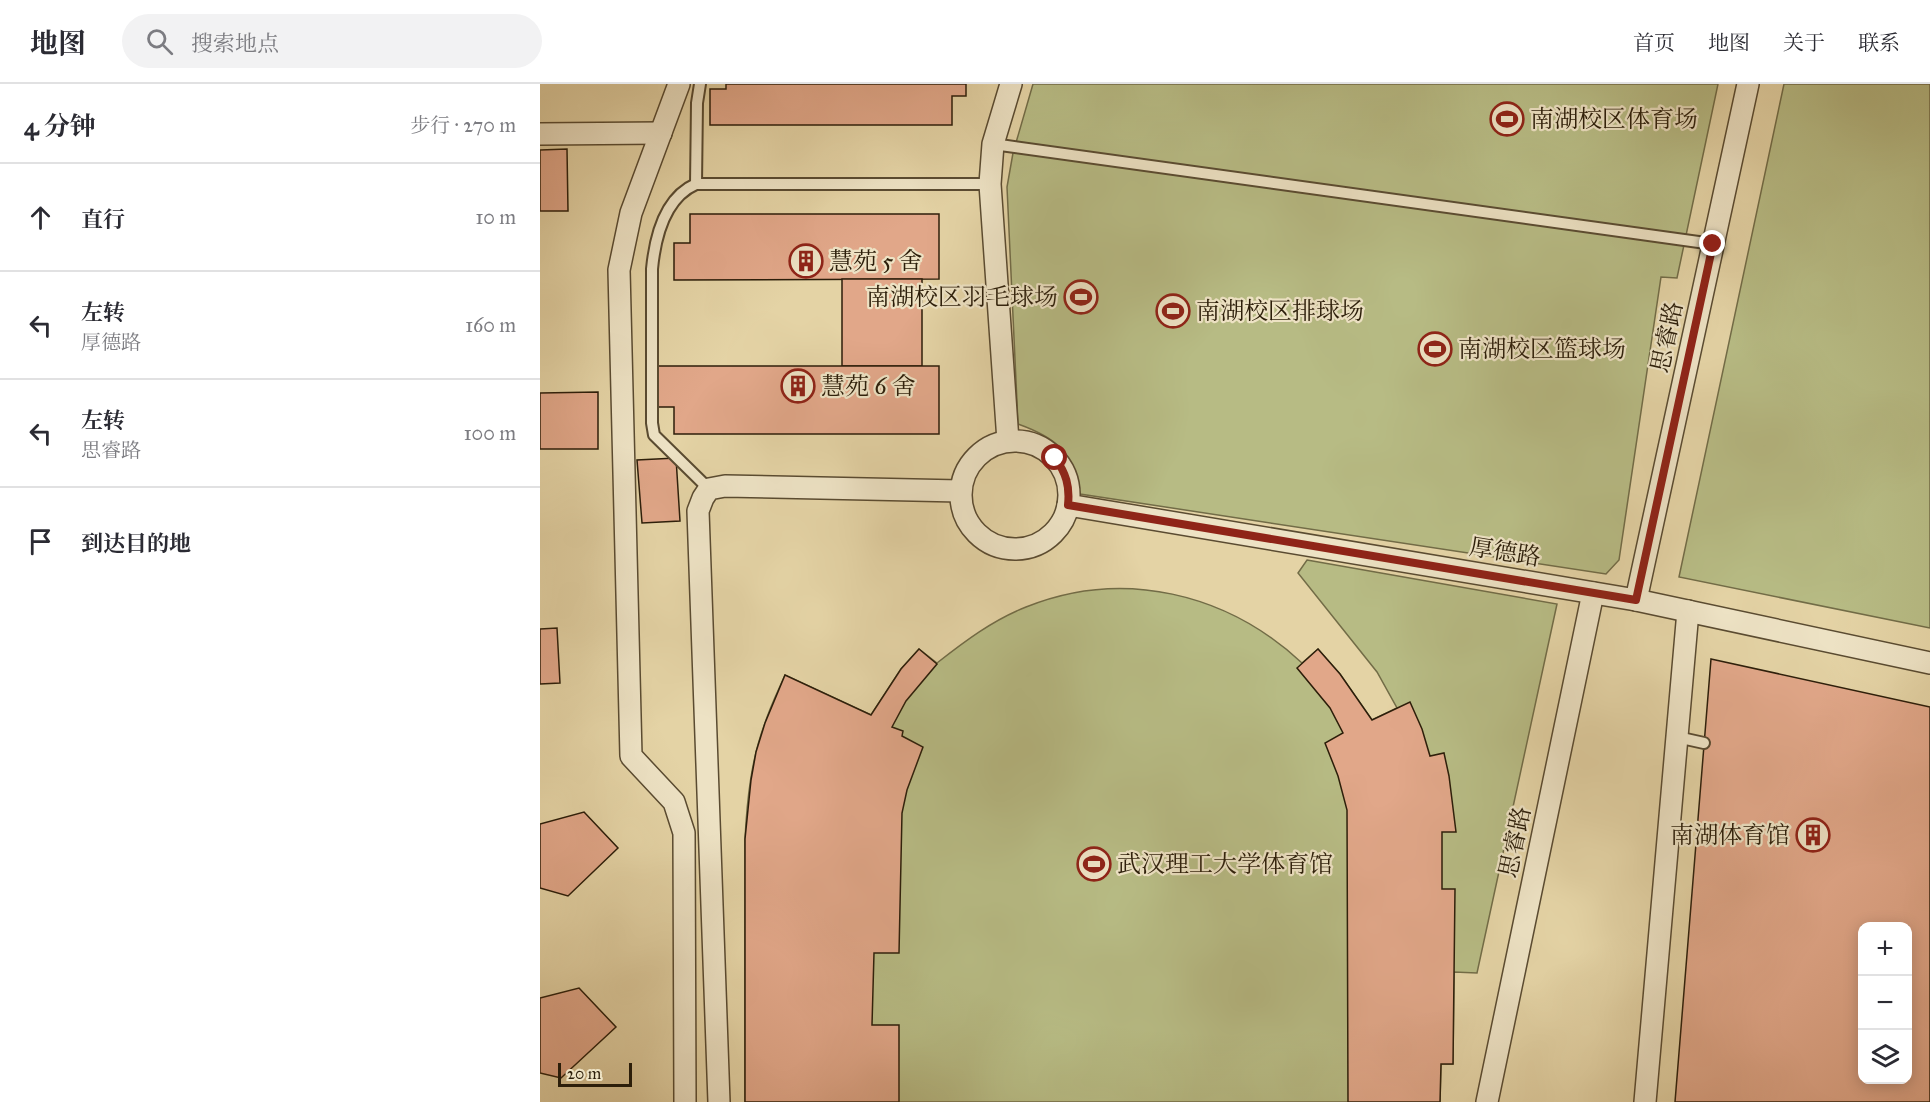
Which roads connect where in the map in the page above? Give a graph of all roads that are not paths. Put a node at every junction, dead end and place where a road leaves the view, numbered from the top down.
1 (679, 84) edge
2 (700, 84) edge
3 (1011, 84) edge
4 (1748, 84) edge
5 (661, 133) junction
6 (540, 134) edge
7 (993, 144) junction
8 (696, 184) junction
9 (990, 184) junction
10 (1713, 244) junction
11 (1008, 441) junction
12 (709, 489) junction
13 (960, 490) junction
14 (1068, 505) junction
15 (1593, 593) junction
16 (1636, 600) junction
17 (1688, 611) junction
18 (1930, 663) edge
19 (1677, 737) junction
20 (1704, 742) dead end
21 (685, 1102) edge
22 (719, 1102) edge
23 (1487, 1102) edge
24 (1645, 1102) edge

1 - 5 street
2 - 8 lane
3 - 7 street
4 - 10 street, 思睿路
5 - 6 street
5 - 21 street
7 - 9 street
7 - 10 lane
8 - 9 lane
8 - 12 lane
9 - 11 street
10 - 16 street, 思睿路
11 - 13 street
11 - 14 street
12 - 13 street
12 - 22 street
13 - 14 street
14 - 15 street, 厚德路
15 - 16 street, 厚德路
15 - 23 street, 思睿路
16 - 17 street, 厚德路
17 - 18 street, 厚德路
17 - 19 street
19 - 20 lane
19 - 24 street

